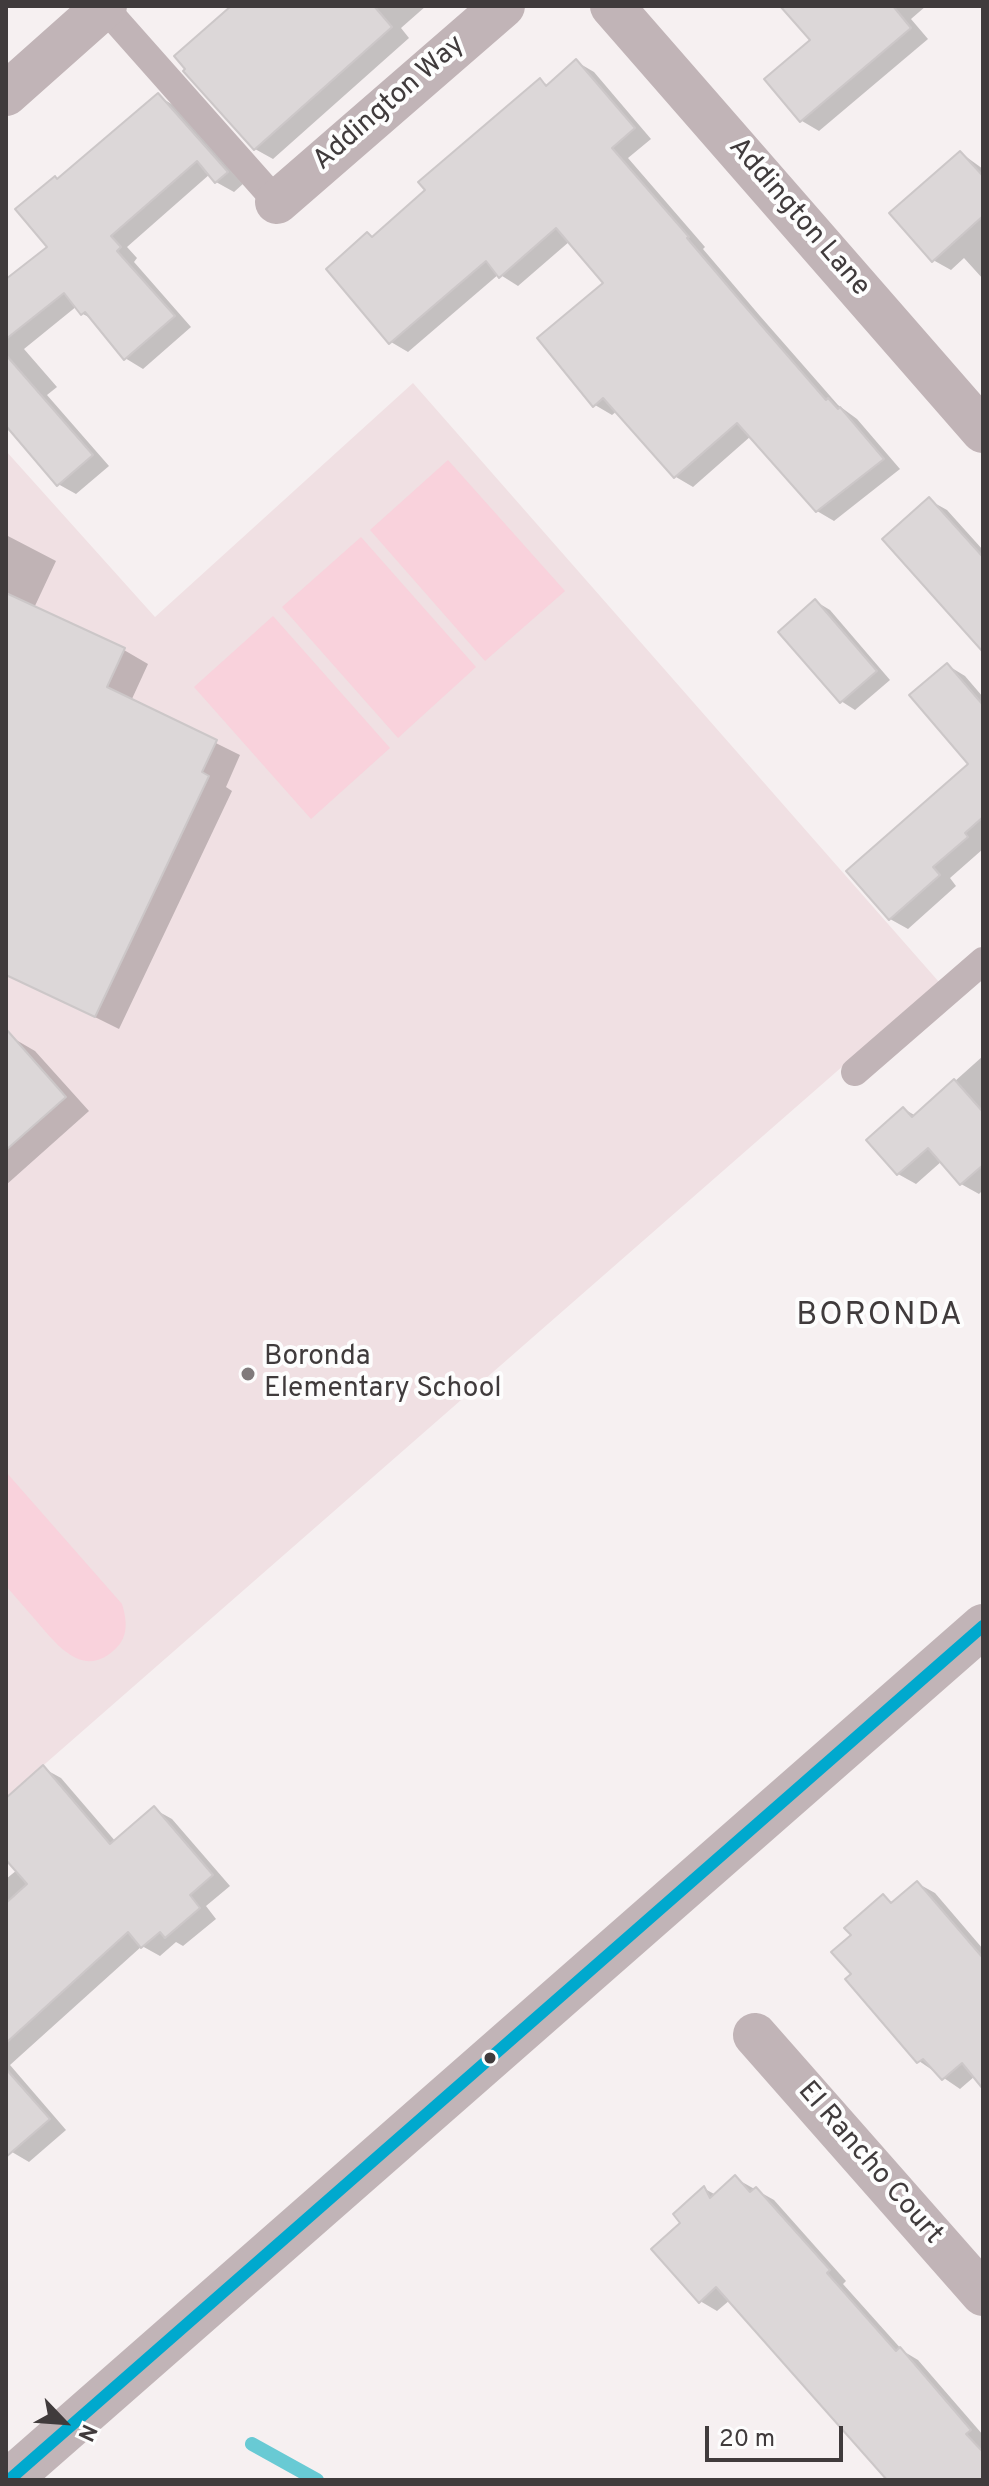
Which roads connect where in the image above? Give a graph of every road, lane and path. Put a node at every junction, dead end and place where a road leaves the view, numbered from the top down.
1 (105, 6) edge
2 (503, 6) edge
3 (612, 6) edge
4 (6, 94) edge
5 (277, 202) joint
6 (983, 431) edge
7 (983, 961) edge
8 (855, 1072) dead end
9 (983, 1626) edge
10 (755, 2035) dead end
11 (983, 2294) edge
12 (9, 2480) edge

1 - 4 street
1 - 5 lane
2 - 5 street, Addington Way
3 - 6 street, Addington Lane
7 - 8 lane
9 - 12 street
10 - 11 street, El Rancho Court

